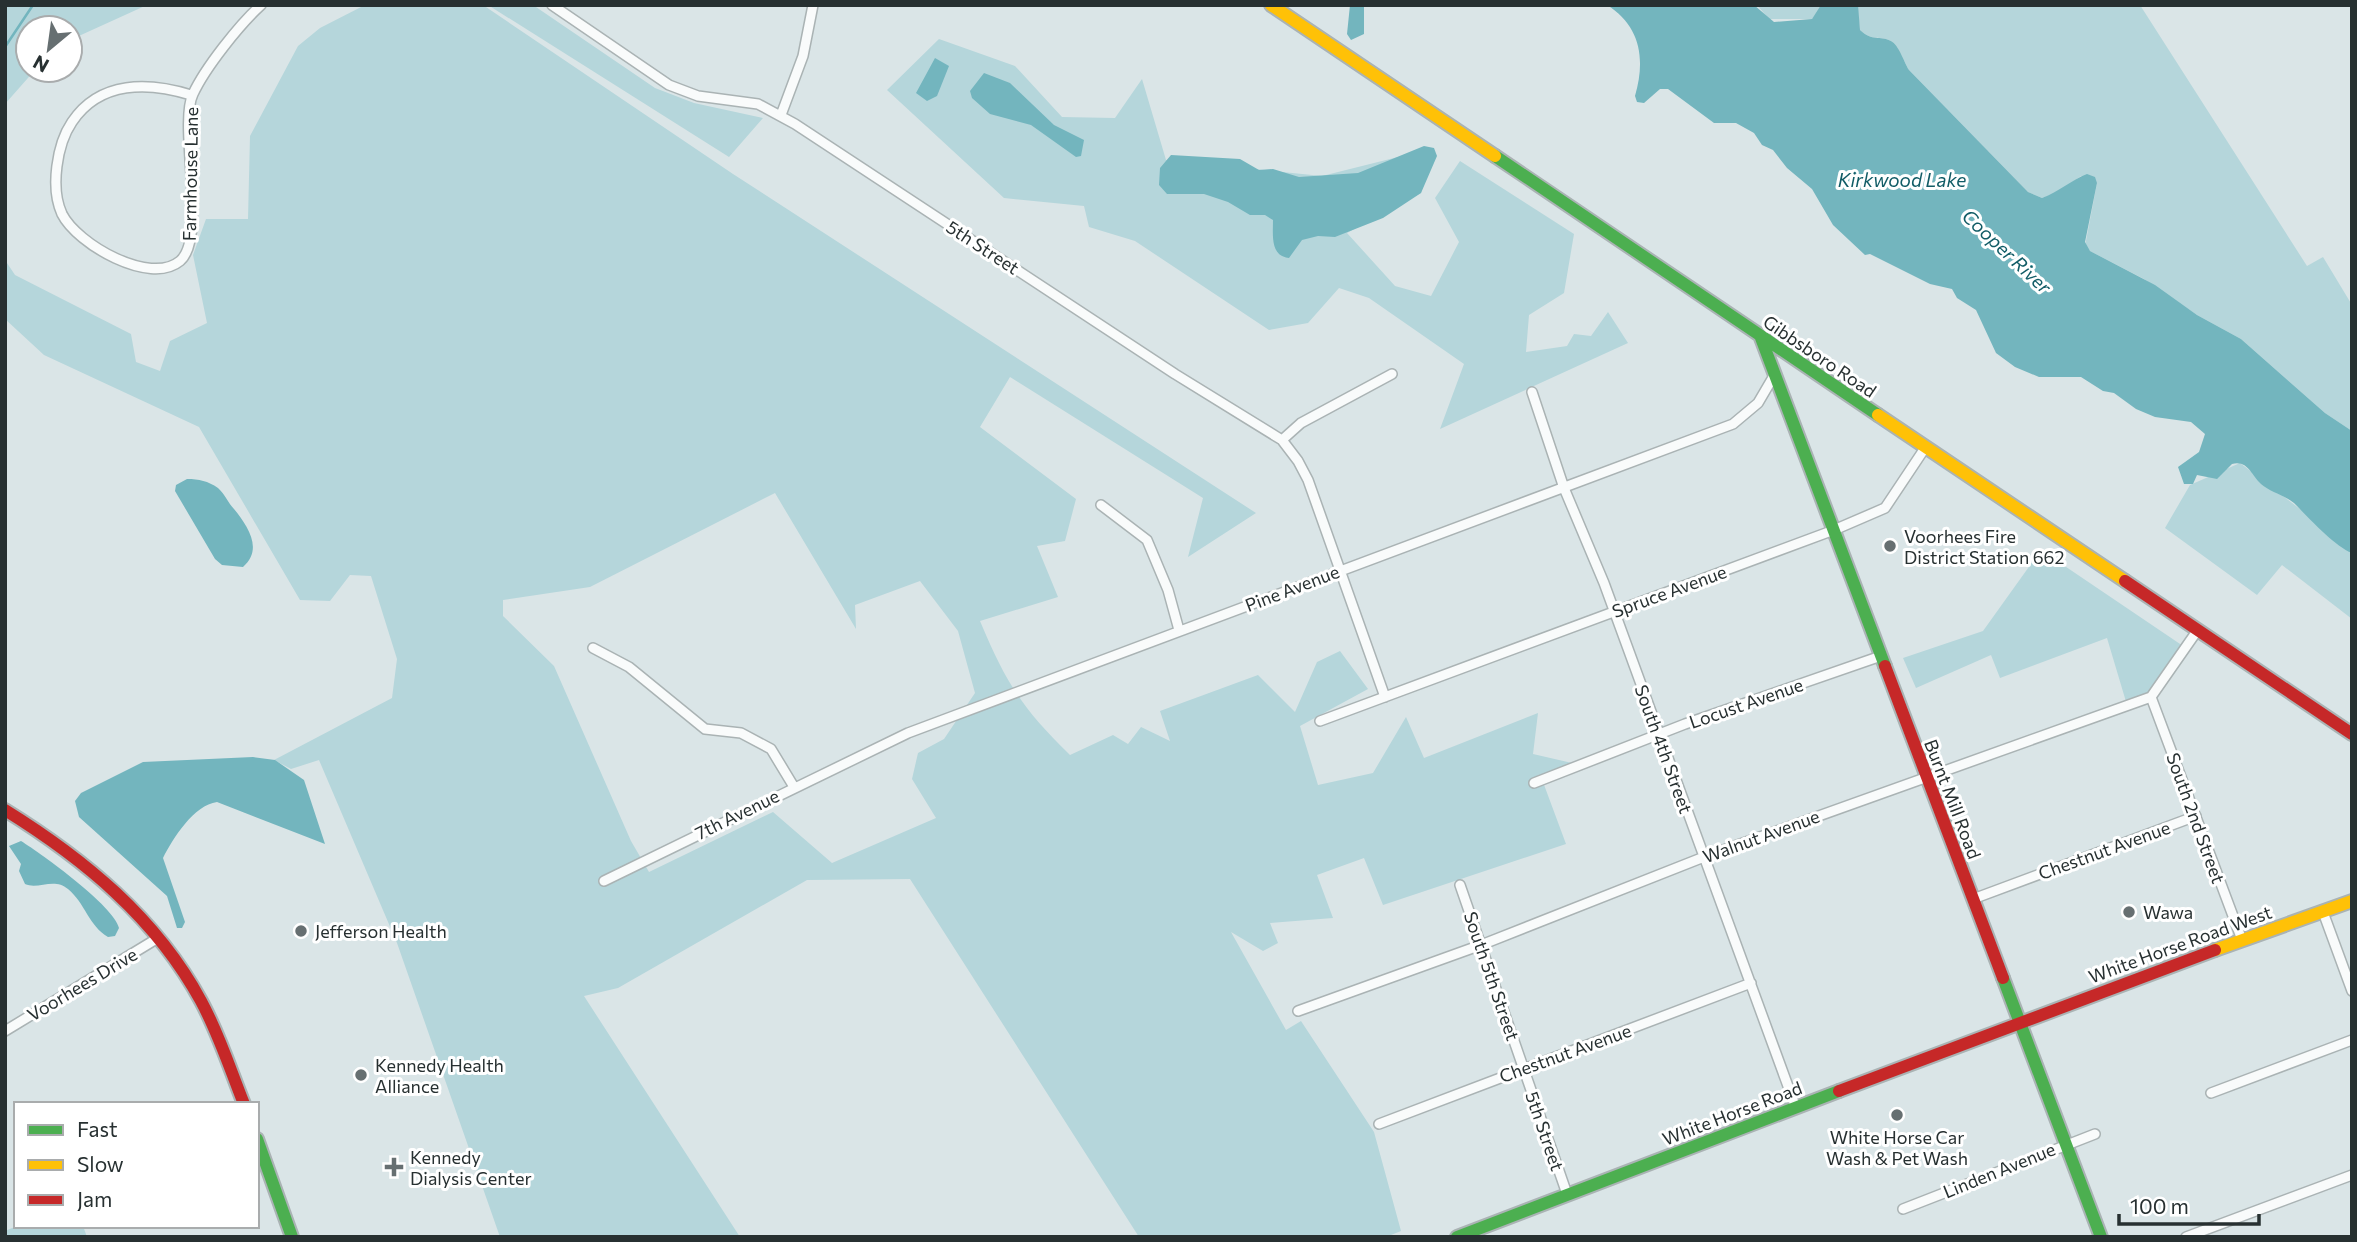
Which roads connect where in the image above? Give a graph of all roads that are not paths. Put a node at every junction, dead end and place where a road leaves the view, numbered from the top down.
1 (261, 5) edge
2 (552, 5) edge
3 (813, 5) edge
4 (1270, 5) edge
5 (191, 95) junction
6 (781, 115) junction
7 (1761, 338) junction
8 (1392, 374) dead end
9 (1776, 374) junction
10 (1532, 392) dead end
11 (1282, 440) junction
12 (1925, 448) junction
13 (1564, 488) junction
14 (1101, 505) dead end
15 (1834, 530) junction
16 (1340, 570) junction
17 (1614, 612) junction
18 (1179, 631) junction
19 (2197, 631) junction
20 (593, 648) dead end
21 (1881, 656) junction
22 (1385, 697) junction
23 (2151, 697) junction
24 (1320, 721) dead end
25 (1659, 734) junction
26 (2352, 734) edge
27 (1925, 776) junction
28 (1534, 783) dead end
29 (794, 787) junction
30 (5, 810) edge
31 (2196, 816) junction
32 (1704, 857) junction
33 (604, 881) dead end
34 (1460, 885) dead end
35 (1973, 899) junction
36 (2352, 901) edge
37 (2323, 912) junction
38 (158, 938) junction
39 (2242, 940) junction
40 (1480, 944) junction
41 (1751, 983) junction
42 (2352, 991) edge
43 (1298, 1011) dead end
44 (2020, 1022) junction
45 (5, 1031) edge
46 (2352, 1040) edge
47 (1523, 1068) junction
48 (2211, 1093) dead end
49 (243, 1102) edge
50 (1796, 1108) junction
51 (1380, 1124) dead end
52 (2095, 1134) dead end
53 (2067, 1142) junction
54 (259, 1145) edge
55 (2352, 1175) edge
56 (1567, 1194) junction
57 (1903, 1209) dead end
58 (1465, 1235) edge
59 (292, 1237) edge
60 (2101, 1237) edge
61 (2186, 1237) edge

1 - 5 street, Farmhouse Lane
2 - 6 street, 5th Street
3 - 6 street
4 - 7 street, Gibbsboro Road
5 - 5 street, Farmhouse Lane
6 - 11 street, 5th Street
7 - 9 street, Burnt Mill Road
7 - 12 street, Gibbsboro Road
8 - 11 street
9 - 13 street, Pine Avenue
9 - 15 street, Burnt Mill Road
10 - 13 street, South 4th Street
11 - 16 street, 5th Street
12 - 15 street, Spruce Avenue
12 - 19 street, Gibbsboro Road
13 - 16 street, Pine Avenue
13 - 17 street, South 4th Street
14 - 18 street
15 - 17 street, Spruce Avenue
15 - 21 street, Burnt Mill Road
16 - 18 street, Pine Avenue
16 - 22 street
17 - 22 street, Spruce Avenue
17 - 25 street, South 4th Street
18 - 29 street, Pine Avenue
19 - 23 street
19 - 26 street, Gibbsboro Road
20 - 29 street, 7th Avenue
21 - 25 street, Locust Avenue
21 - 27 street, Burnt Mill Road
22 - 24 street, Spruce Avenue
23 - 27 street, Walnut Avenue
23 - 31 street, South 2nd Street
25 - 28 street, Locust Avenue
25 - 32 street, South 4th Street
27 - 32 street, Walnut Avenue
27 - 35 street, Burnt Mill Road
29 - 33 street, 7th Avenue
30 - 38 street
31 - 35 street, Chestnut Avenue
31 - 39 street, South 2nd Street
32 - 40 street, Walnut Avenue
32 - 41 street, South 4th Street
34 - 40 street, South 5th Street
35 - 44 street, Burnt Mill Road
36 - 37 street, White Horse Road West
37 - 39 street, White Horse Road West
37 - 42 street
38 - 45 street, Voorhees Drive
38 - 49 street
39 - 44 street, White Horse Road West
40 - 43 street, Walnut Avenue
40 - 47 street, South 5th Street
41 - 47 street, Chestnut Avenue
41 - 50 street, South 4th Street
44 - 50 street, White Horse Road
44 - 53 street, Burnt Mill Road
46 - 48 street
47 - 51 street, Chestnut Avenue
47 - 56 street, 5th Street
50 - 56 street, White Horse Road
52 - 53 street, Linden Avenue
53 - 57 street, Linden Avenue
53 - 60 street, Burnt Mill Road
54 - 59 street
55 - 61 street
56 - 58 street, White Horse Road

